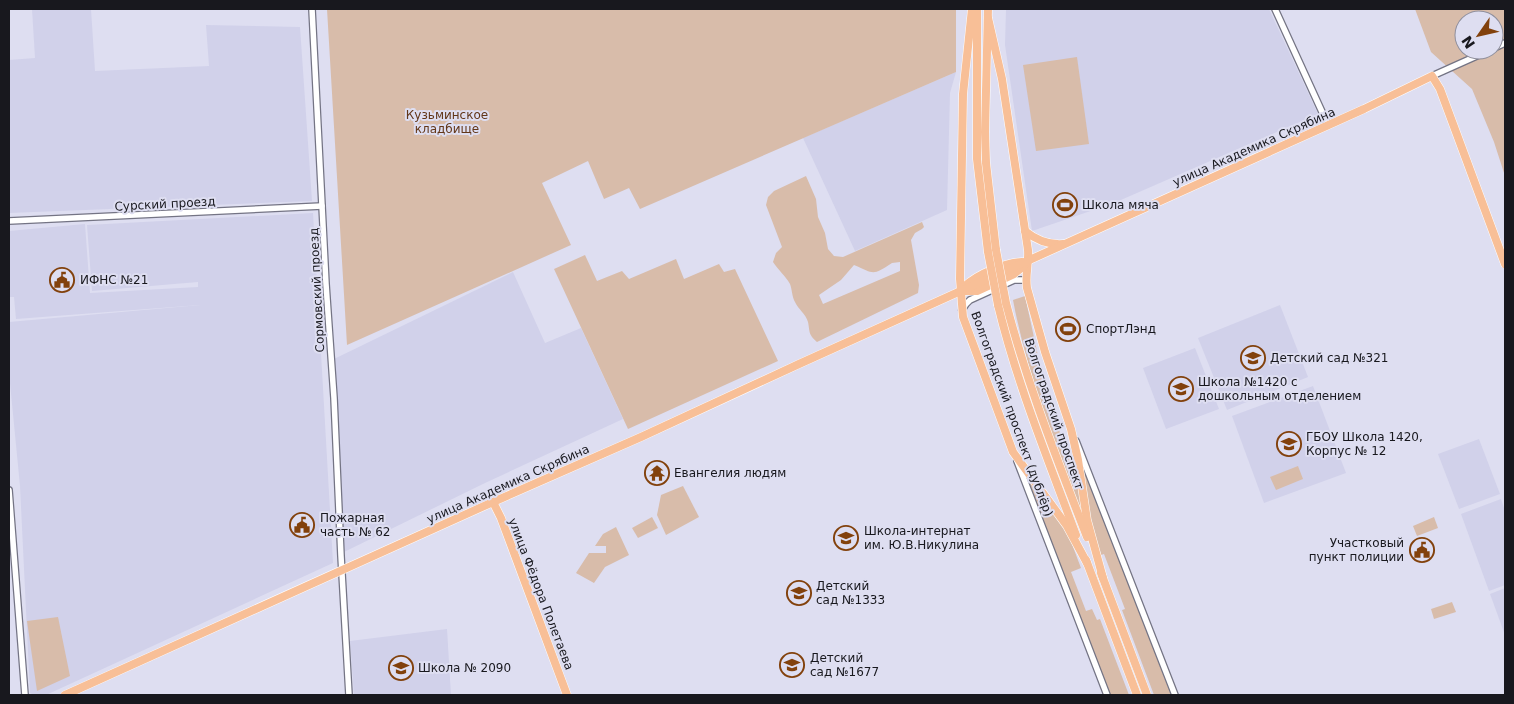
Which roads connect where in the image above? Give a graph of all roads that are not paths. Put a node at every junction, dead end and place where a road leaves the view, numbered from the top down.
1 (312, 9) edge
2 (972, 9) edge
3 (977, 9) edge
4 (988, 9) edge
5 (1275, 9) edge
6 (988, 18) junction
7 (1468, 60) edge
8 (1432, 76) junction
9 (1328, 125) junction
10 (322, 206) junction
11 (9, 221) edge
12 (1026, 231) junction
13 (1068, 243) junction
14 (1029, 261) junction
15 (1505, 264) edge
16 (1026, 280) junction
17 (960, 292) junction
18 (1002, 304) junction
19 (962, 311) junction
20 (1071, 429) junction
21 (1013, 452) junction
22 (9, 490) edge
23 (493, 502) junction
24 (1087, 563) junction
25 (342, 570) junction
26 (1102, 578) junction
27 (25, 695) edge
28 (66, 695) edge
29 (349, 695) edge
30 (567, 695) edge
31 (1107, 695) edge
32 (1137, 695) edge
33 (1147, 695) edge
34 (1175, 695) edge

1 - 10 street, Сормовский проезд
2 - 17 main road, Волгоградский проспект (дублёр)
3 - 18 main road, Волгоградский проспект, bridge
4 - 6 main road, Волгоградский проспект
5 - 9 street
6 - 12 main road
6 - 18 main road, Волгоградский проспект, bridge
7 - 8 street
8 - 9 main road, улица Академика Скрябина
8 - 15 main road
9 - 13 main road, улица Академика Скрябина
10 - 11 street, Сурский проезд
10 - 25 street, Сормовский проезд
12 - 13 main road
12 - 14 main road
13 - 14 main road, улица Академика Скрябина
14 - 16 main road
14 - 17 main road, улица Академика Скрябина
14 - 17 main road, улица Академика Скрябина
16 - 19 street
16 - 20 main road
17 - 19 main road, Волгоградский проспект (дублёр)
17 - 23 main road, улица Академика Скрябина
18 - 24 main road, Волгоградский проспект
18 - 26 main road, Волгоградский проспект
19 - 21 main road, Волгоградский проспект (дублёр)
20 - 26 main road
20 - 34 street
21 - 24 main road
21 - 31 street, Волгоградский проспект (дублёр)
22 - 27 street
23 - 25 main road, улица Академика Скрябина
23 - 30 main road, улица Фёдора Полетаева
24 - 32 main road, Волгоградский проспект
25 - 28 main road, улица Академика Скрябина
25 - 29 street, Сормовский проезд
26 - 33 main road, Волгоградский проспект

